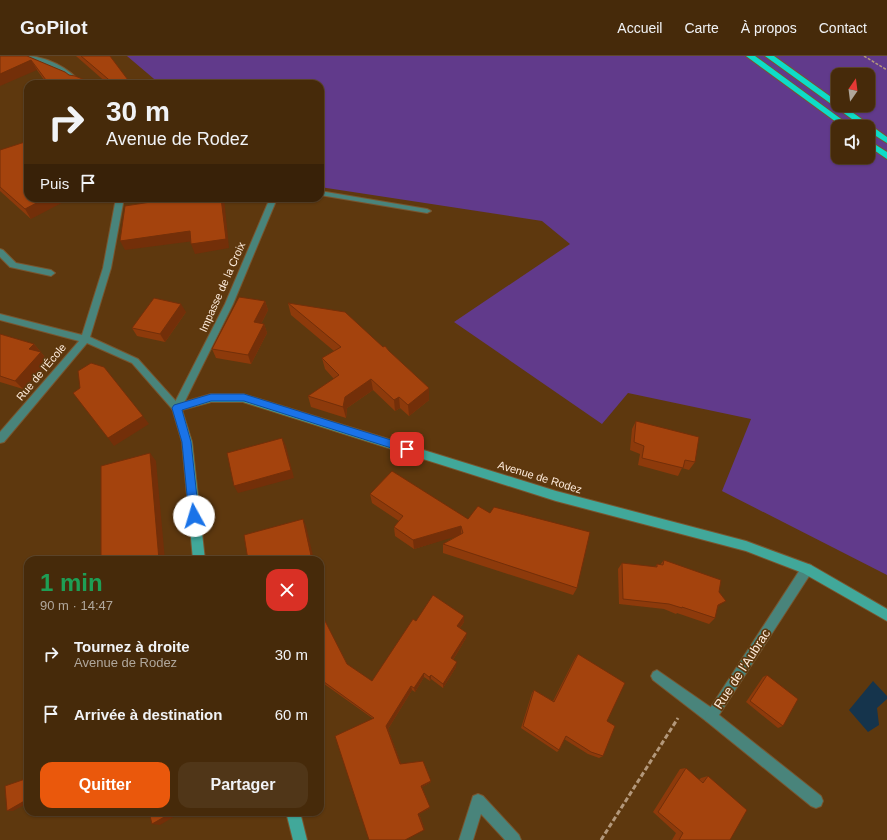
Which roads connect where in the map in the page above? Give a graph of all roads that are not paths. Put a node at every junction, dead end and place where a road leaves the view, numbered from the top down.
1 (29, 56) edge
2 (750, 56) edge
3 (769, 56) edge
4 (75, 80) edge
5 (838, 120) edge
6 (858, 120) edge
7 (875, 132) edge
8 (887, 141) edge
9 (875, 147) edge
10 (887, 156) edge
11 (324, 195) edge
12 (119, 202) edge
13 (272, 202) edge
14 (428, 211) dead end
15 (0, 252) edge
16 (51, 273) dead end
17 (0, 317) edge
18 (85, 339) junction
19 (177, 408) junction
20 (0, 439) edge
21 (199, 556) edge
22 (807, 569) junction
23 (887, 615) edge
24 (657, 676) dead end
25 (711, 716) junction
26 (816, 801) dead end
27 (293, 816) edge
28 (300, 840) edge
29 (466, 840) edge
30 (514, 840) edge

1 - 4 street
2 - 5 highway
3 - 6 highway
7 - 8 highway
9 - 10 highway
11 - 14 street
12 - 18 street
13 - 19 street, Impasse de la Croix
15 - 16 street
17 - 18 street
18 - 19 street
18 - 20 street, Rue de l'École
19 - 21 street
19 - 22 street, Avenue de Rodez
22 - 23 street, Avenue de Rodez
22 - 25 street, Rue de l'Aubrac
24 - 25 street
25 - 26 street, Rue de l'Aubrac
27 - 28 street
29 - 30 street

